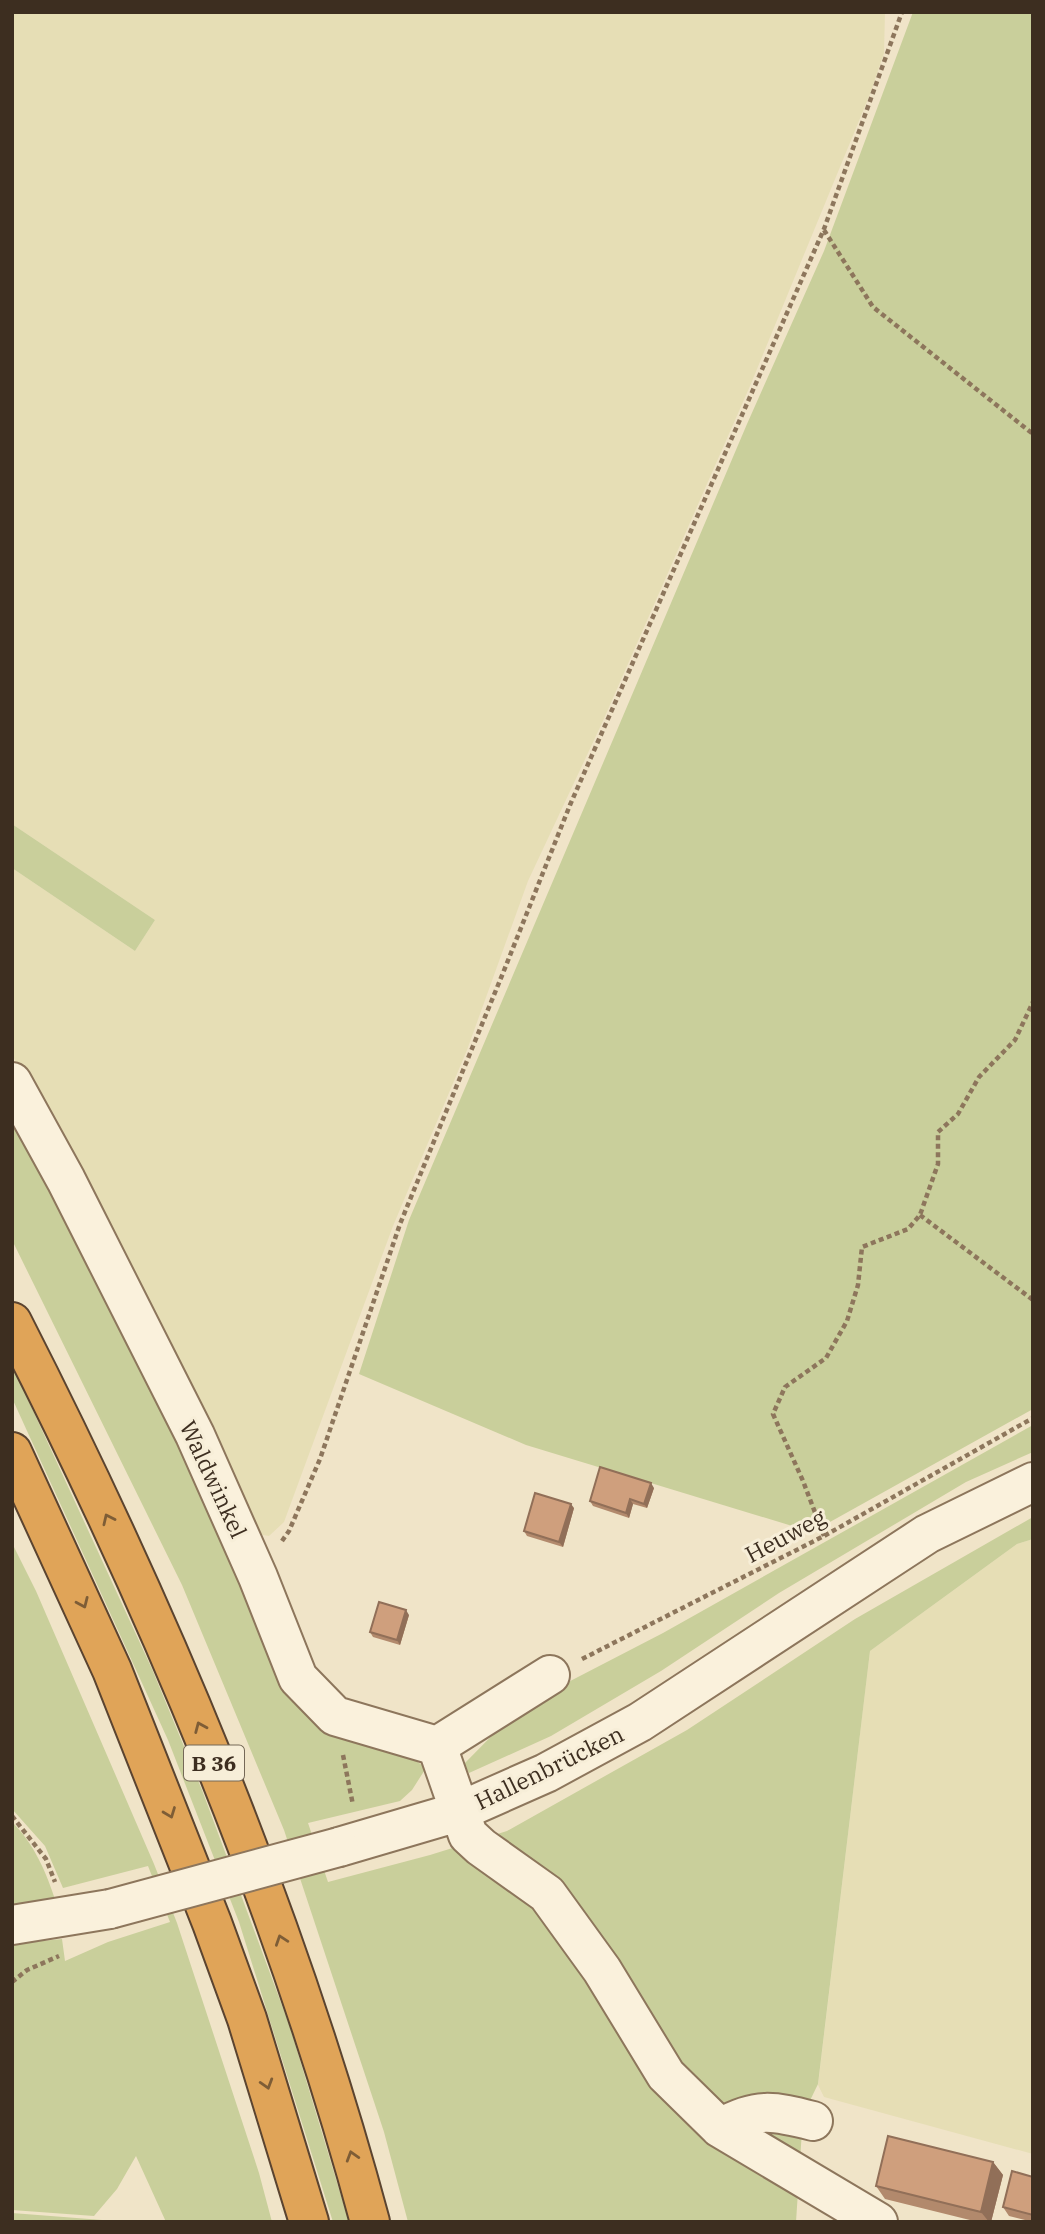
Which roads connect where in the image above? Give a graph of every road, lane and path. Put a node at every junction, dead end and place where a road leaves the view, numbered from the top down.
1 (902, 12) edge
2 (824, 229) junction
3 (1033, 434) edge
4 (1033, 1002) edge
5 (12, 1082) edge
6 (920, 1215) junction
7 (1033, 1300) edge
8 (12, 1322) edge
9 (1033, 1418) edge
10 (12, 1452) edge
11 (1033, 1482) edge
12 (824, 1536) junction
13 (258, 1577) junction
14 (550, 1675) joint
15 (335, 1716) junction
16 (437, 1746) junction
17 (458, 1812) junction
18 (12, 1816) edge
19 (348, 1832) junction
20 (55, 1883) dead end
21 (12, 1925) edge
22 (64, 1954) dead end
23 (12, 1982) edge
24 (813, 2121) dead end
25 (720, 2128) junction
26 (309, 2222) edge
27 (370, 2222) edge
28 (878, 2222) edge

1 - 2 path
2 - 3 path
2 - 13 path
4 - 6 path
5 - 13 street, Waldwinkel
6 - 7 path
6 - 12 path
27 -> 8 highway, B 36
9 - 12 path, Heuweg
10 -> 26 highway, B 36
11 - 17 street, Hallenbrücken
12 - 14 path, Heuweg
13 - 15 street, Waldwinkel
14 - 16 street
15 - 16 street, Waldwinkel
15 - 19 path
16 - 17 street
17 - 19 street, Hallenbrücken
17 - 25 street
18 - 20 path
19 - 21 street, Hallenbrücken, bridge
22 - 23 path
24 - 25 street
25 - 28 street

